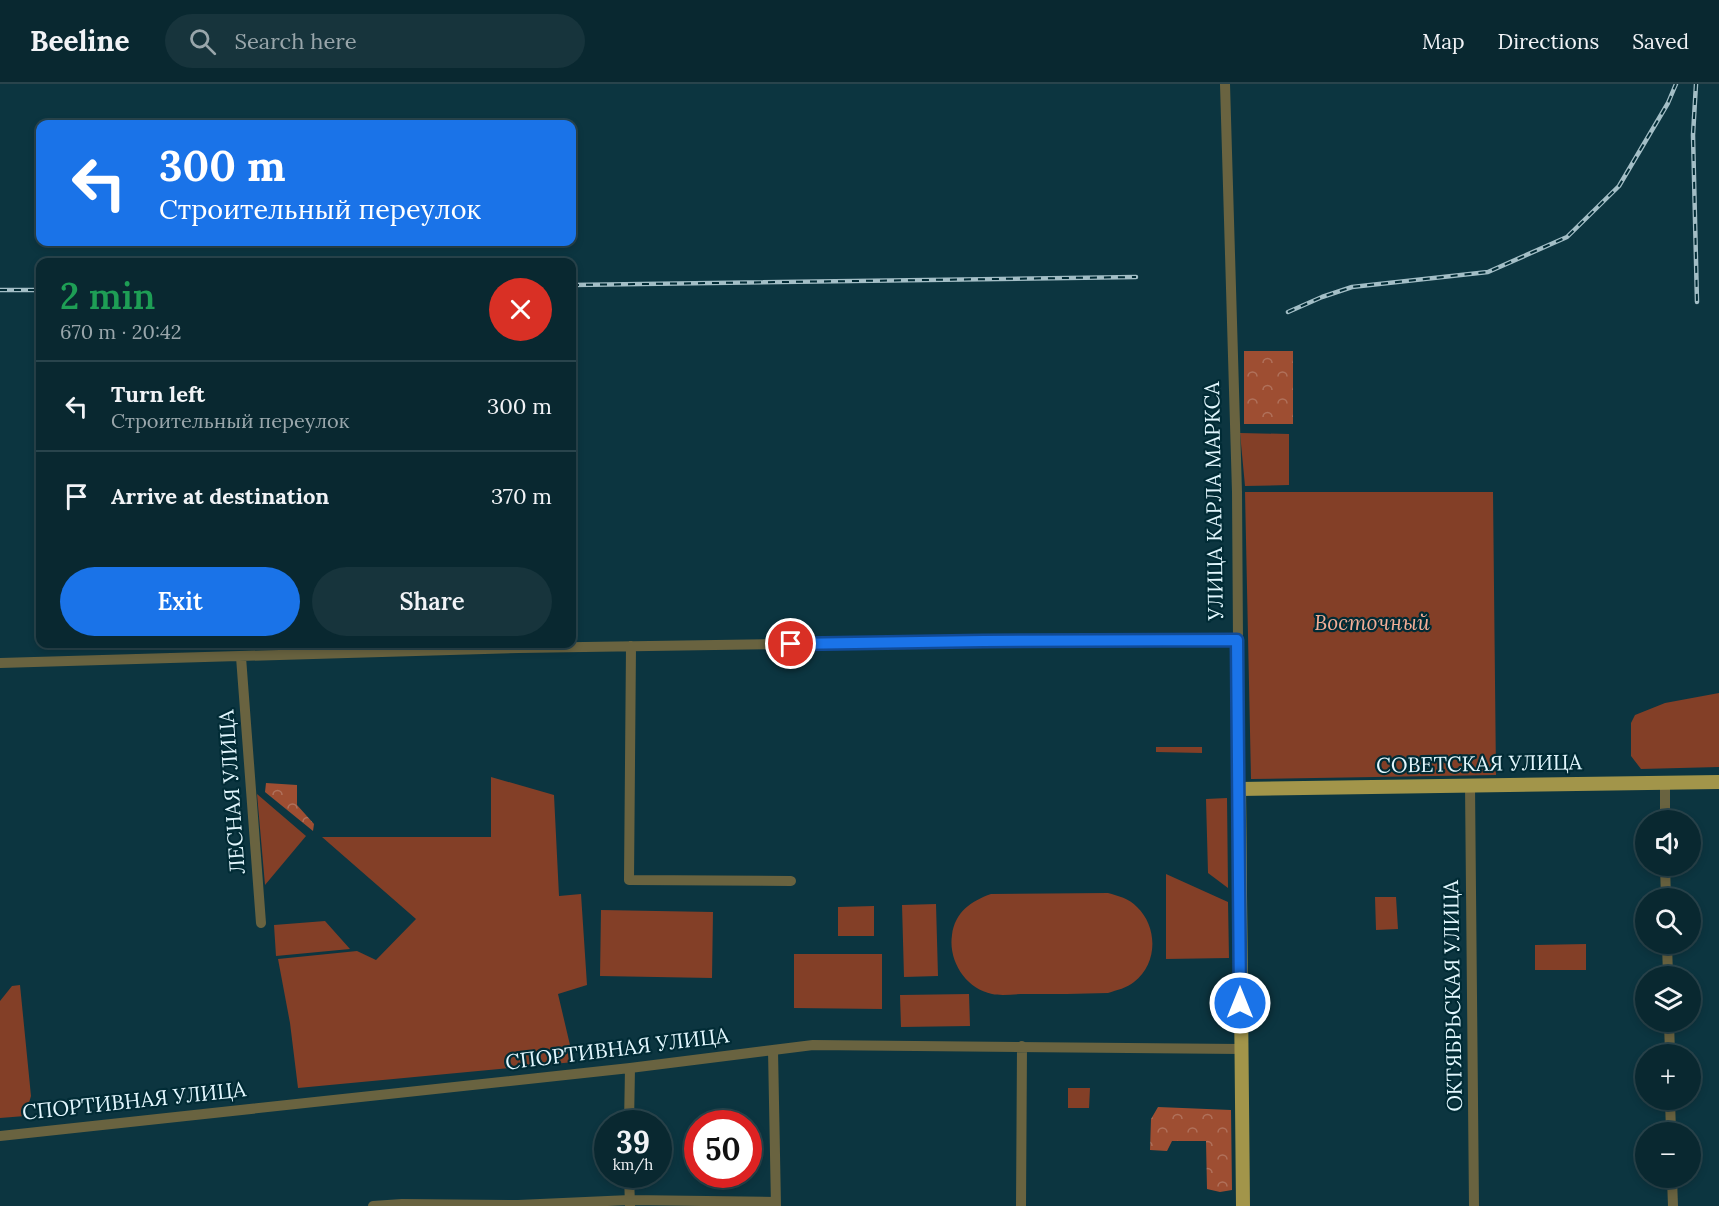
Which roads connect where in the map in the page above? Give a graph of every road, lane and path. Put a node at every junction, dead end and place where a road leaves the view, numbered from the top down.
1 (1225, 84) edge
2 (1237, 640) junction
3 (576, 646) edge
4 (630, 646) junction
5 (360, 648) edge
6 (241, 657) junction
7 (0, 663) edge
8 (1665, 781) junction
9 (1719, 782) edge
10 (1470, 785) junction
11 (1239, 789) junction
12 (1665, 810) edge
13 (791, 881) dead end
14 (261, 923) dead end
15 (1022, 1046) junction
16 (1241, 1049) junction
17 (773, 1050) junction
18 (630, 1068) junction
19 (629, 1110) edge
20 (0, 1136) edge
21 (629, 1188) edge
22 (1672, 1188) edge
23 (630, 1203) edge
24 (776, 1204) edge
25 (374, 1206) edge
26 (1021, 1206) edge
27 (1243, 1206) edge
28 (1474, 1206) edge
29 (1672, 1206) edge

1 - 2 street, УЛИЦА КАРЛА МАРКСА
2 - 4 street
2 - 11 street, УЛИЦА КАРЛА МАРКСА
3 - 4 street
4 - 13 street
5 - 6 street
6 - 7 street
6 - 14 street, ЛЕСНАЯ УЛИЦА
8 - 9 main road, СОВЕТСКАЯ УЛИЦА
8 - 10 main road, СОВЕТСКАЯ УЛИЦА
8 - 12 street
10 - 11 main road, СОВЕТСКАЯ УЛИЦА
10 - 28 street, ОКТЯБРЬСКАЯ УЛИЦА
11 - 16 main road, УЛИЦА КАРЛА МАРКСА
15 - 16 street, СПОРТИВНАЯ УЛИЦА
15 - 17 street, СПОРТИВНАЯ УЛИЦА
15 - 26 street
16 - 27 main road, УЛИЦА КАРЛА МАРКСА
17 - 18 street, СПОРТИВНАЯ УЛИЦА
17 - 24 street
18 - 19 street
18 - 20 street, СПОРТИВНАЯ УЛИЦА
21 - 23 street
22 - 29 street
23 - 24 street
23 - 25 street

